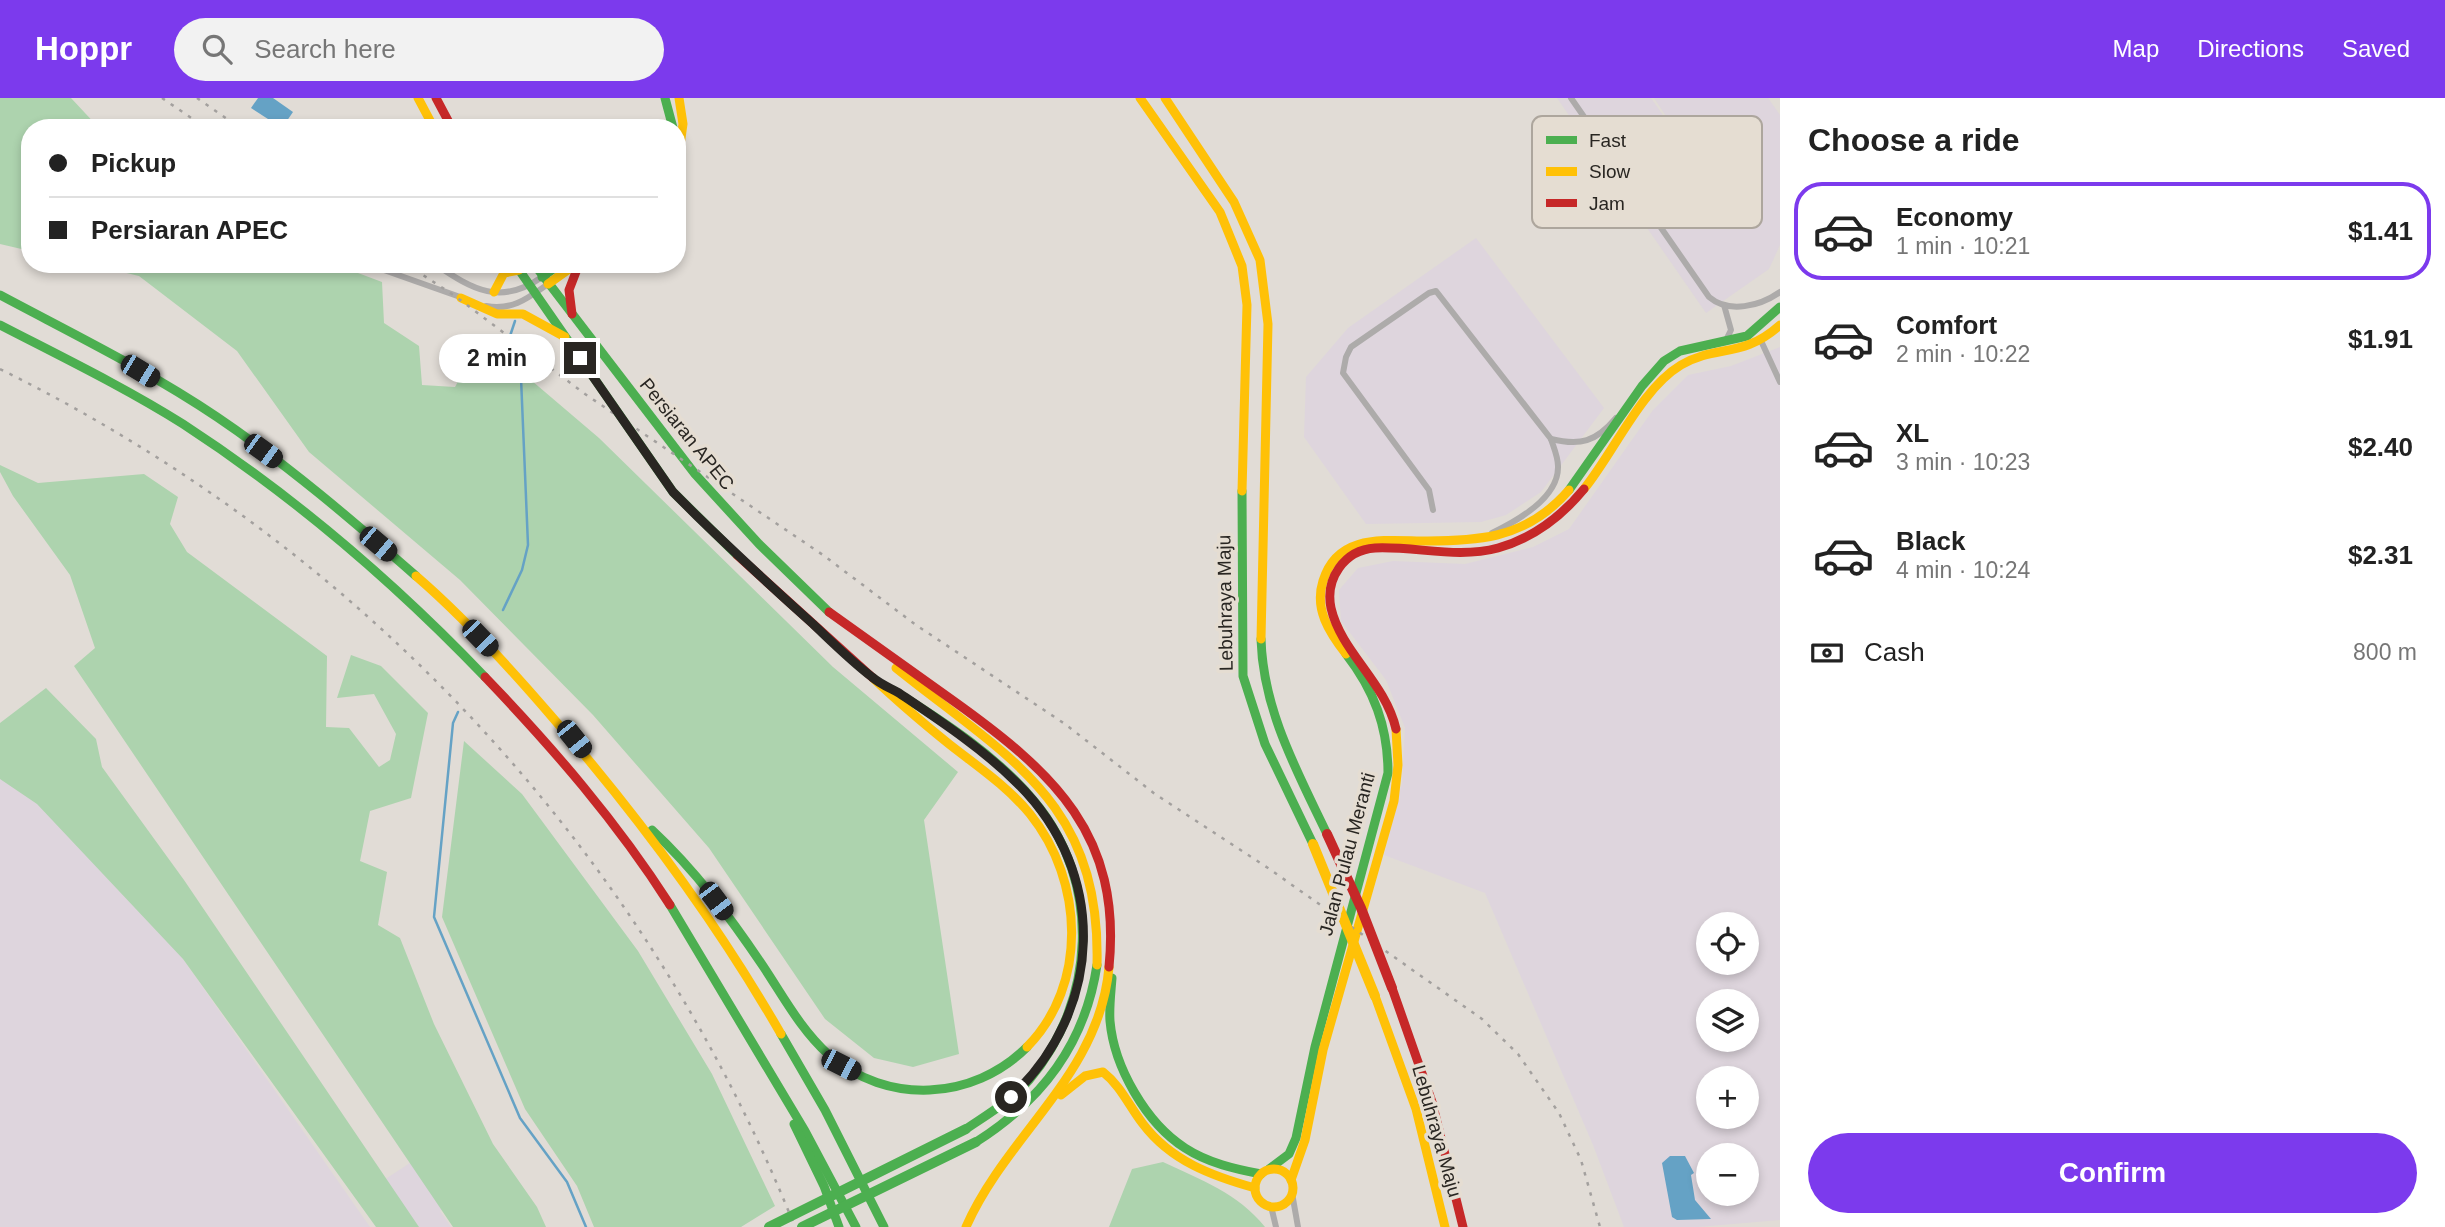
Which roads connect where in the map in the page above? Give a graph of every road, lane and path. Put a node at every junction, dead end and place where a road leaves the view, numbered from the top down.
1 (418, 98) edge
2 (436, 98) edge
3 (665, 98) edge
4 (679, 98) edge
5 (1140, 98) edge
6 (1165, 98) edge
7 (1572, 98) edge
8 (1584, 116) edge
9 (429, 119) edge
10 (447, 119) edge
11 (671, 119) edge
12 (682, 119) edge
13 (1661, 228) edge
14 (392, 273) edge
15 (450, 273) edge
16 (506, 273) edge
17 (521, 273) edge
18 (540, 273) edge
19 (552, 273) edge
20 (560, 273) edge
21 (574, 273) edge
22 (545, 281) junction
23 (532, 290) junction
24 (494, 292) junction
25 (1780, 292) edge
26 (0, 295) edge
27 (461, 298) junction
28 (1724, 305) junction
29 (1780, 307) edge
30 (572, 317) junction
31 (0, 325) edge
32 (1780, 325) edge
33 (565, 337) junction
34 (1762, 343) junction
35 (1723, 344) junction
36 (1780, 382) edge
37 (1636, 397) junction
38 (1551, 439) junction
39 (1433, 510) dead end
40 (1476, 540) junction
41 (830, 612) junction
42 (873, 678) junction
43 (637, 817) junction
44 (1113, 953) junction
45 (754, 1045) junction
46 (1035, 1122) junction
47 (1265, 1171) junction
48 (1291, 1180) junction
49 (1255, 1188) junction
50 (1292, 1193) junction
51 (1271, 1206) junction
52 (769, 1227) edge
53 (802, 1227) edge
54 (839, 1227) edge
55 (856, 1227) edge
56 (884, 1227) edge
57 (965, 1227) edge
58 (1276, 1227) edge
59 (1298, 1227) edge
60 (1445, 1227) edge
61 (1463, 1227) edge

1 - 9 main road
2 - 10 main road
3 - 11 main road
4 - 12 main road
5 - 60 main road, Lebuhraya Maju, bridge
6 - 61 main road, Lebuhraya Maju, bridge
7 - 8 street
13 - 28 street
14 - 27 street
15 - 24 street
16 - 24 main road
17 - 23 main road, Persiaran APEC
18 - 22 main road, Persiaran APEC
19 - 22 main road
20 - 22 main road
21 - 30 main road
22 - 23 street
22 - 30 main road, Persiaran APEC
23 - 24 street
23 - 27 street
23 - 33 main road, Persiaran APEC
25 - 28 street
26 - 43 main road
27 - 33 main road
28 - 35 street
29 - 35 main road, Jalan Pulau Meranti
30 - 41 main road, Persiaran APEC
31 - 45 main road
32 - 34 main road, Jalan Pulau Meranti
33 - 42 main road, Persiaran APEC
34 - 36 street
34 - 48 main road, Jalan Pulau Meranti
35 - 37 main road, Jalan Pulau Meranti
37 - 38 street
37 - 40 main road, Jalan Pulau Meranti
38 - 39 street
38 - 40 street
40 - 47 main road, Jalan Pulau Meranti
41 - 44 main road
41 - 53 main road, bridge
42 - 43 main road
42 - 52 main road, bridge
43 - 56 main road
44 - 46 main road
44 - 47 main road
45 - 54 main road
45 - 55 main road
46 - 49 main road
46 - 57 main road
47 - 48 main road
47 - 49 main road
48 - 50 main road
49 - 51 main road
50 - 51 main road
50 - 59 street
51 - 58 street

